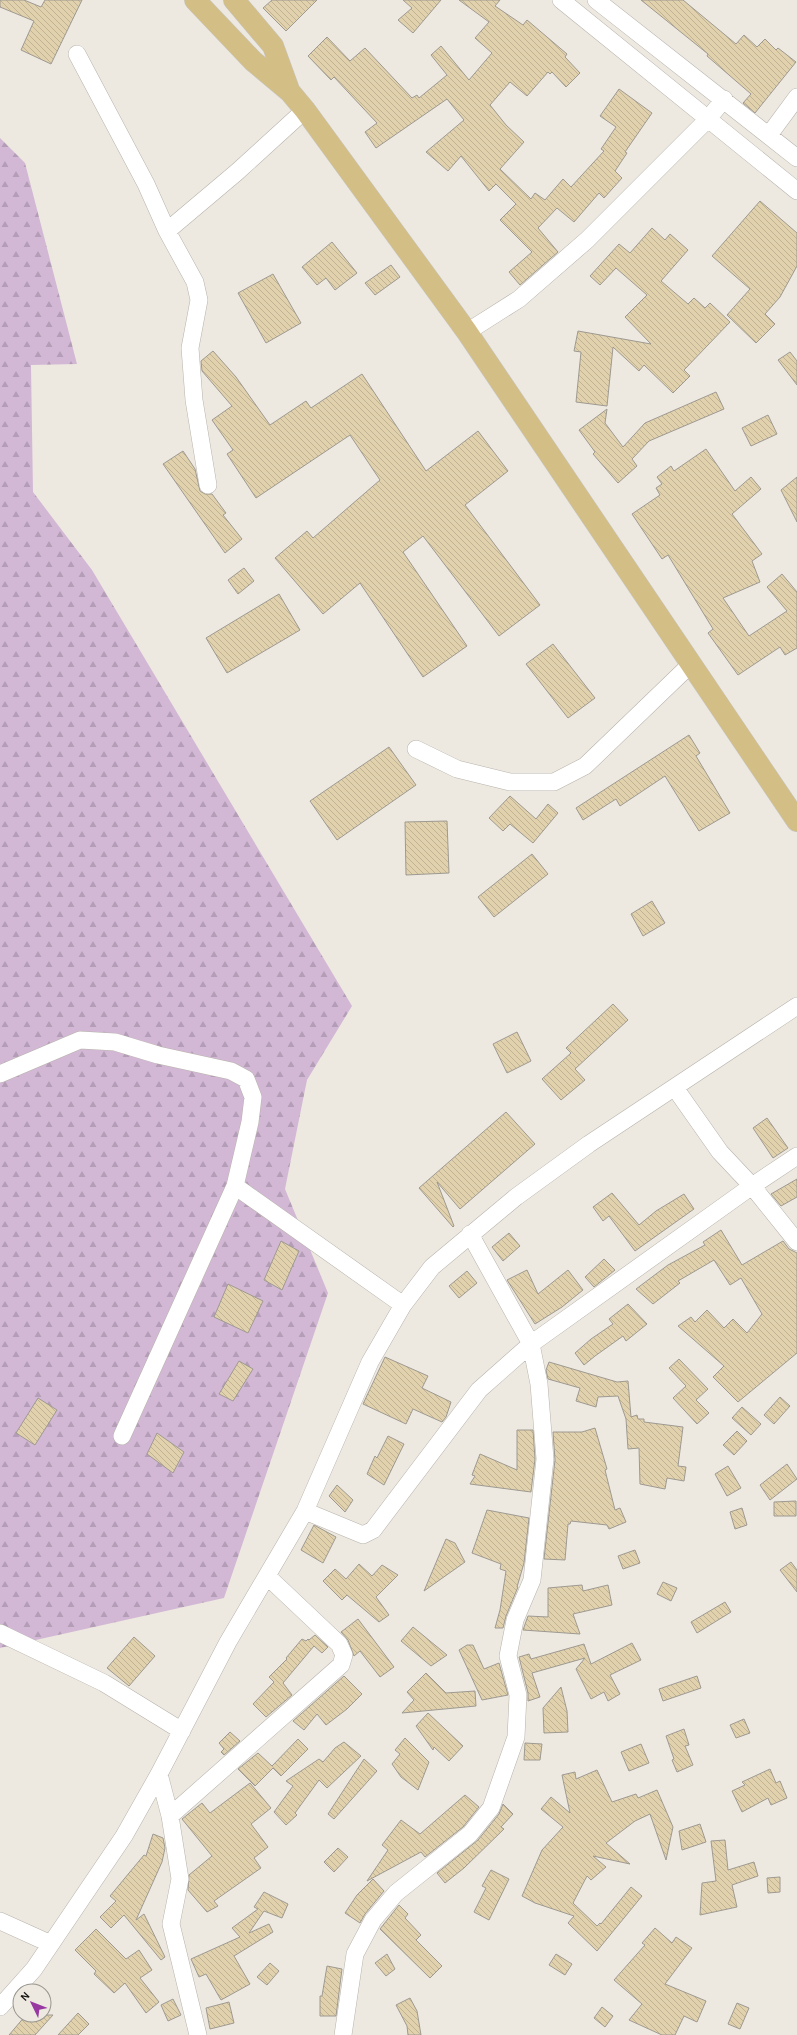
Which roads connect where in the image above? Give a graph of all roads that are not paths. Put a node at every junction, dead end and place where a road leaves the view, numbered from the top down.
1 (195, 0) edge
2 (234, 0) edge
3 (561, 0) edge
4 (596, 0) edge
5 (77, 54) dead end
6 (290, 92) junction
7 (797, 97) edge
8 (724, 99) junction
9 (305, 110) junction
10 (708, 119) junction
11 (769, 135) junction
12 (797, 158) edge
13 (797, 191) edge
14 (167, 231) junction
15 (467, 332) junction
16 (208, 485) dead end
17 (691, 664) junction
18 (416, 749) dead end
19 (797, 821) edge
20 (797, 1006) edge
21 (0, 1074) edge
22 (675, 1088) junction
23 (797, 1156) edge
24 (235, 1186) junction
25 (752, 1186) junction
26 (470, 1234) junction
27 (797, 1242) edge
28 (403, 1305) junction
29 (531, 1344) junction
30 (122, 1436) dead end
31 (305, 1511) junction
32 (267, 1576) junction
33 (0, 1633) edge
34 (182, 1731) junction
35 (159, 1774) junction
36 (170, 1816) junction
37 (0, 1921) edge
38 (51, 1944) junction
39 (0, 2007) edge
40 (198, 2035) edge
41 (343, 2035) edge

1 - 6 main road
2 - 6 main road
3 - 10 street
4 - 8 street
5 - 14 street
6 - 9 main road
7 - 11 street
8 - 10 street
8 - 11 street
9 - 14 street
9 - 15 main road
10 - 13 street
10 - 15 street
11 - 12 street
14 - 16 street
15 - 17 main road
17 - 18 street
17 - 19 main road
20 - 22 street
21 - 24 street
22 - 25 street
22 - 26 street
23 - 25 street
24 - 28 street
24 - 30 street
25 - 27 street
25 - 29 street
26 - 28 street
26 - 29 street
28 - 31 street
29 - 31 street
29 - 41 street
31 - 32 street
32 - 34 street
32 - 36 street
33 - 34 street
34 - 35 street
35 - 36 street
35 - 38 street
36 - 40 street
37 - 38 street
38 - 39 street

